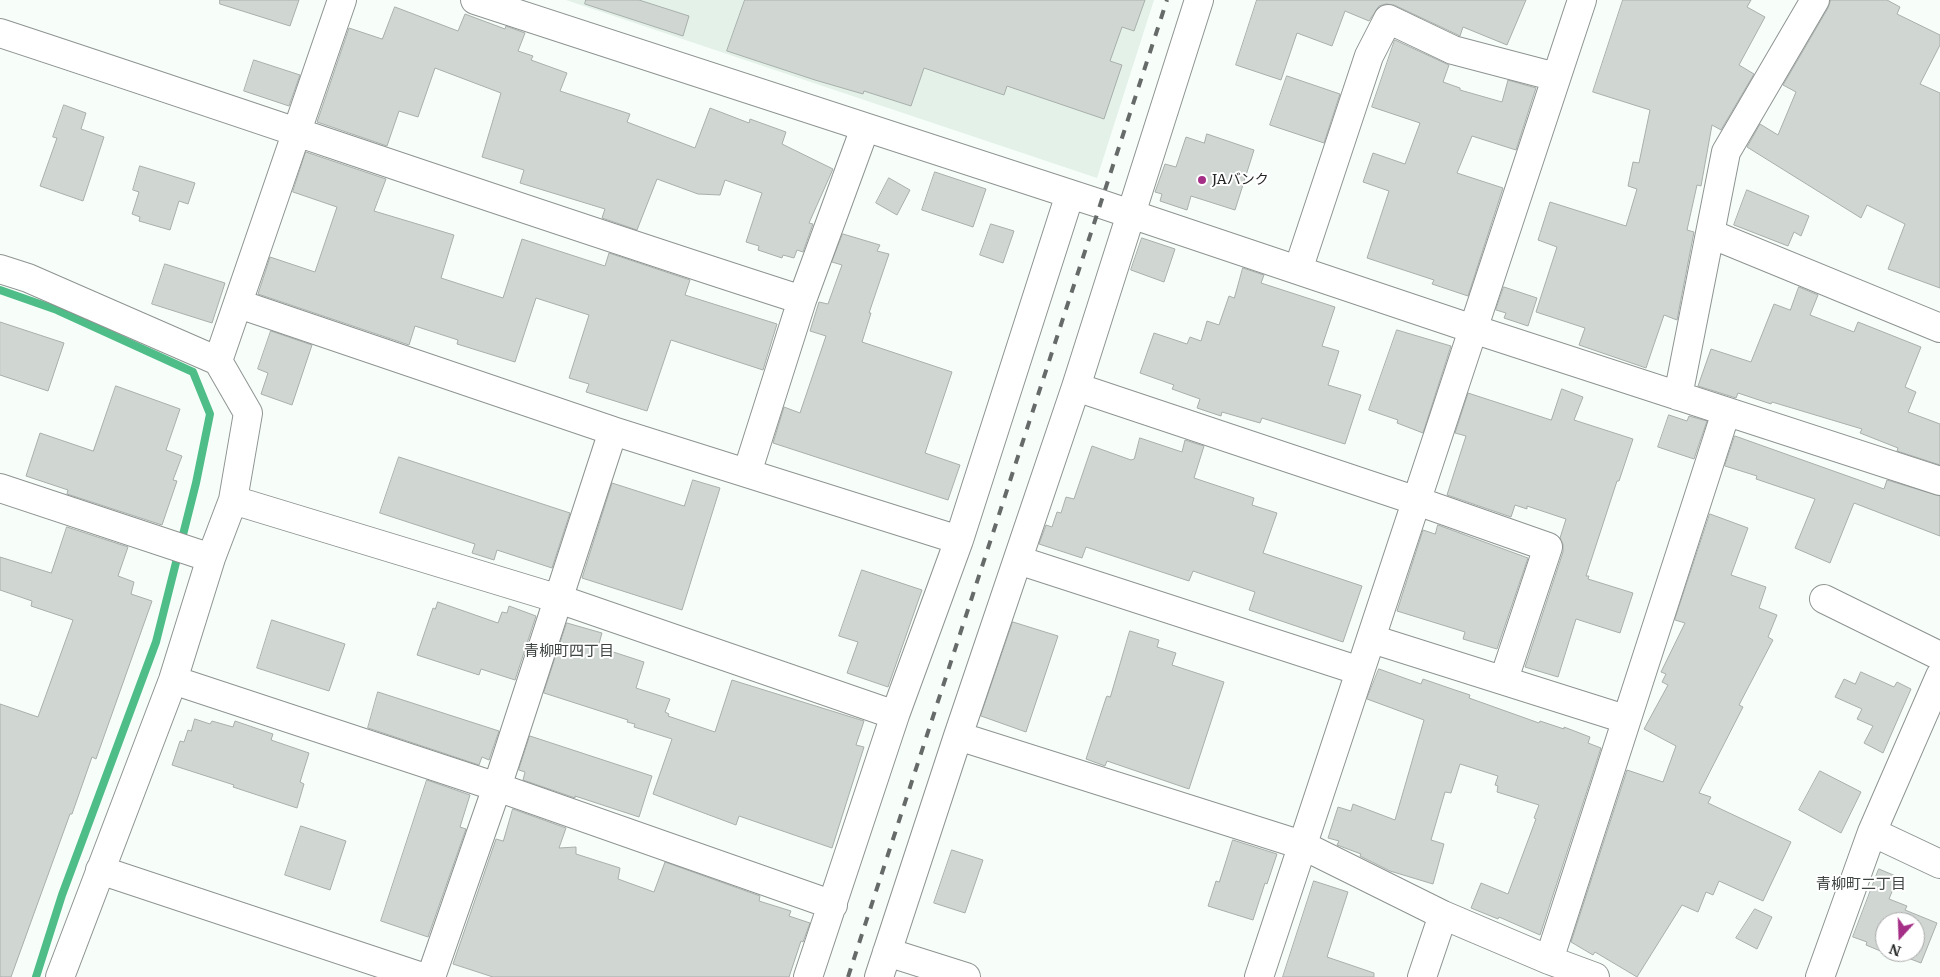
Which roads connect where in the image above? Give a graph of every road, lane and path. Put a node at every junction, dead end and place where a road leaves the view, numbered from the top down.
1 (342, 0) edge
2 (475, 0) edge
3 (1199, 0) edge
4 (1582, 0) edge
5 (1815, 0) edge
6 (0, 32) edge
7 (1556, 77) junction
8 (865, 128) junction
9 (296, 130) junction
10 (1070, 194) junction
11 (1132, 214) junction
12 (1711, 234) junction
13 (0, 269) edge
14 (1298, 270) junction
15 (802, 300) junction
16 (239, 304) junction
17 (1940, 328) edge
18 (1473, 329) junction
19 (218, 361) junction
20 (1076, 387) junction
21 (1678, 396) junction
22 (1726, 412) junction
23 (613, 432) junction
24 (746, 473) junction
25 (1940, 481) edge
26 (0, 488) edge
27 (233, 500) junction
28 (1417, 501) junction
29 (959, 540) junction
30 (203, 556) junction
31 (1018, 560) junction
32 (559, 599) junction
33 (1824, 599) dead end
34 (1372, 639) junction
35 (1940, 656) edge
36 (1360, 671) junction
37 (1940, 676) edge
38 (1504, 679) junction
39 (173, 680) junction
40 (895, 716) junction
41 (1625, 719) junction
42 (958, 736) junction
43 (497, 787) junction
44 (1872, 832) junction
45 (1302, 845) junction
46 (1940, 864) edge
47 (100, 870) junction
48 (833, 905) junction
49 (1443, 915) junction
50 (887, 952) junction
51 (1549, 960) junction
52 (60, 977) edge
53 (422, 977) edge
54 (431, 977) edge
55 (808, 977) edge
56 (879, 977) edge
57 (966, 977) edge
58 (1259, 977) edge
59 (1422, 977) edge
60 (1595, 977) edge
61 (1820, 977) edge

1 - 9 street
2 - 8 street
3 - 11 street
4 - 7 street
5 - 12 street
6 - 9 street
7 - 14 street
7 - 18 street
8 - 10 street
8 - 15 street
9 - 15 street
9 - 16 street
10 - 11 street
10 - 29 street
11 - 14 street
11 - 20 street
12 - 17 street
12 - 21 street
13 - 19 street
14 - 18 street
15 - 24 street
16 - 19 street
16 - 23 street
18 - 21 street
18 - 28 street
19 - 27 street
20 - 28 street
20 - 31 street
21 - 22 street
22 - 25 street
22 - 41 street
23 - 24 street
23 - 32 street
24 - 29 street
26 - 30 street
27 - 30 street
27 - 32 street
28 - 34 street
28 - 38 street
29 - 40 street
30 - 39 street
31 - 36 street
31 - 42 street
32 - 40 street
32 - 43 street
33 - 35 street
34 - 36 street
34 - 38 street
36 - 45 street
37 - 44 street
38 - 41 street
39 - 43 street
39 - 47 street
40 - 48 street
41 - 51 street
42 - 45 street
42 - 50 street
43 - 48 street
43 - 54 street
44 - 46 street
44 - 61 street
45 - 49 street
45 - 58 street
47 - 52 street
47 - 53 street
48 - 55 street
49 - 51 street
49 - 59 street
50 - 56 street
50 - 57 street
51 - 60 street

